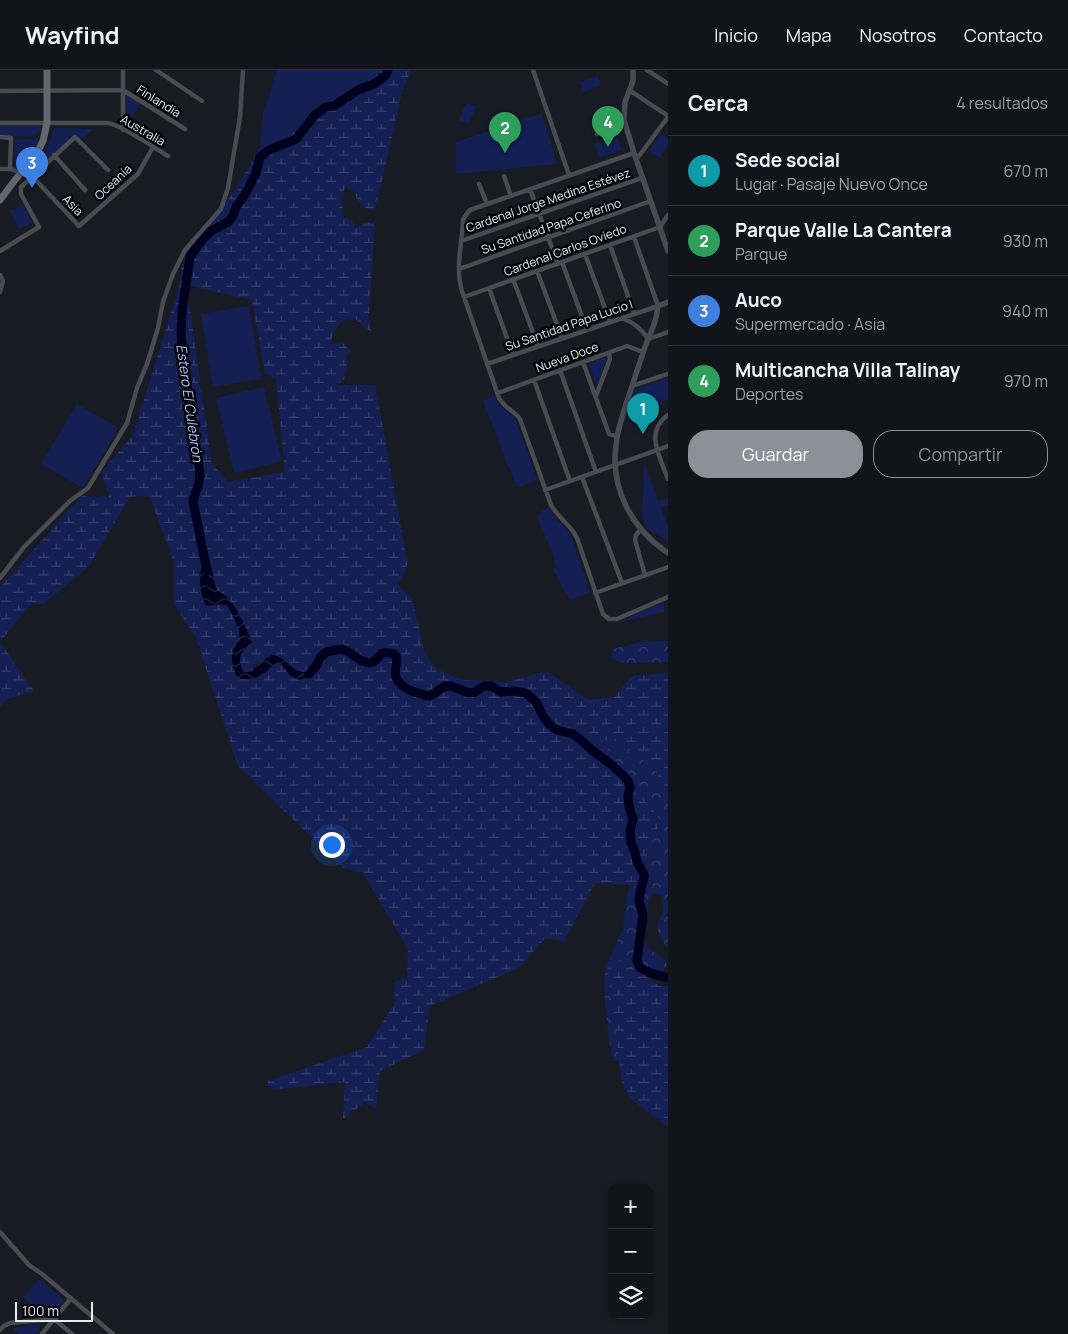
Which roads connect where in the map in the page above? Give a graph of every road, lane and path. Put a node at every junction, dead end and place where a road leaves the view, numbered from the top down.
1 (47, 70) edge
2 (123, 70) edge
3 (156, 70) edge
4 (243, 70) edge
5 (533, 70) edge
6 (633, 70) edge
7 (647, 70) edge
8 (668, 84) edge
9 (47, 90) junction
10 (123, 90) junction
11 (629, 90) junction
12 (0, 91) edge
13 (202, 101) dead end
14 (668, 116) edge
15 (0, 123) edge
16 (47, 123) junction
17 (625, 125) junction
18 (185, 129) dead end
19 (123, 130) junction
20 (596, 134) dead end
21 (0, 138) edge
22 (153, 147) junction
23 (634, 153) junction
24 (54, 155) junction
25 (168, 156) dead end
26 (636, 160) junction
27 (0, 169) edge
28 (10, 169) junction
29 (108, 170) dead end
30 (21, 173) junction
31 (569, 175) junction
32 (32, 176) junction
33 (504, 176) dead end
34 (642, 178) junction
35 (479, 184) dead end
36 (530, 189) junction
37 (84, 190) dead end
38 (511, 196) junction
39 (0, 200) edge
40 (651, 202) junction
41 (487, 204) junction
42 (540, 214) junction
43 (668, 215) edge
44 (79, 226) joint
45 (660, 227) junction
46 (548, 237) junction
47 (634, 237) junction
48 (462, 241) junction
49 (610, 245) junction
50 (0, 251) edge
51 (668, 251) edge
52 (586, 254) junction
53 (560, 263) junction
54 (459, 269) junction
55 (538, 271) junction
56 (0, 275) edge
57 (513, 280) junction
58 (489, 288) junction
59 (0, 292) edge
60 (464, 297) junction
61 (668, 302) edge
62 (658, 306) junction
63 (634, 313) junction
64 (621, 318) junction
65 (610, 322) junction
66 (587, 330) junction
67 (668, 332) edge
68 (562, 338) junction
69 (648, 340) junction
70 (538, 346) junction
71 (643, 352) junction
72 (609, 353) junction
73 (513, 355) junction
74 (583, 362) junction
75 (488, 364) junction
76 (560, 370) junction
77 (668, 374) edge
78 (534, 380) junction
79 (632, 386) junction
80 (498, 393) junction
81 (596, 397) junction
82 (668, 415) edge
83 (617, 436) junction
84 (668, 446) edge
85 (657, 450) junction
86 (615, 465) junction
87 (596, 472) junction
88 (582, 476) junction
89 (668, 476) edge
90 (570, 481) junction
91 (545, 490) junction
92 (640, 529) junction
93 (668, 553) edge
94 (668, 567) edge
95 (645, 575) junction
96 (0, 578) edge
97 (622, 583) junction
98 (595, 593) junction
99 (668, 597) edge
100 (0, 1232) edge
101 (71, 1298) junction
102 (54, 1319) junction
103 (0, 1330) edge
104 (42, 1334) edge
105 (72, 1334) edge
106 (113, 1334) edge

1 - 9 main road
2 - 10 street
3 - 13 street
4 - 96 street
5 - 31 street
6 - 11 street
7 - 8 street
9 - 10 street
9 - 12 street
9 - 16 main road
10 - 18 street, Finlandia
10 - 19 street
11 - 14 street
11 - 17 street
14 - 26 street
15 - 16 street, Australia
16 - 19 street, Australia
16 - 30 main road
17 - 20 street
17 - 23 street
19 - 22 street, Australia
21 - 28 street
22 - 25 street, Australia
22 - 44 street, Oceanía
23 - 26 street
23 - 31 street
24 - 29 street
24 - 32 street
24 - 37 street
26 - 34 street
27 - 28 street
28 - 30 street
30 - 39 main road
31 - 36 street
32 - 44 street, Asia
32 - 50 street
33 - 38 street
34 - 40 street
34 - 42 street, Cardenal Jorge Medina Estévez
35 - 41 street
36 - 38 street
36 - 42 street
38 - 41 street
40 - 45 street
40 - 46 street, Su Santidad Papa Ceferino
41 - 48 street
42 - 46 street
42 - 48 street, Cardenal Jorge Medina Estévez
43 - 45 street
45 - 47 street, Cardenal Carlos Oviedo
45 - 51 street
46 - 53 street
46 - 54 street, Su Santidad Papa Ceferino
47 - 49 street, Cardenal Carlos Oviedo
47 - 62 street
48 - 54 street
49 - 52 street, Cardenal Carlos Oviedo
49 - 63 street
52 - 53 street, Cardenal Carlos Oviedo
52 - 65 street
53 - 55 street, Cardenal Carlos Oviedo
53 - 66 street
54 - 60 street
55 - 57 street, Cardenal Carlos Oviedo
55 - 68 street
56 - 59 street
57 - 58 street, Cardenal Carlos Oviedo
57 - 70 street
58 - 60 street, Cardenal Carlos Oviedo
58 - 73 street
60 - 75 street
61 - 62 street
62 - 63 street, Su Santidad Papa Lucio I
62 - 69 street
63 - 64 street, Su Santidad Papa Lucio I
64 - 65 street, Su Santidad Papa Lucio I
64 - 69 street
65 - 66 street, Su Santidad Papa Lucio I
66 - 68 street, Su Santidad Papa Lucio I
67 - 69 street
68 - 70 street, Su Santidad Papa Lucio I
69 - 71 street
70 - 73 street, Su Santidad Papa Lucio I
71 - 72 street, Nueva Doce
71 - 79 street
72 - 74 street, Nueva Doce
72 - 81 street
73 - 75 street, Su Santidad Papa Lucio I
74 - 76 street, Nueva Doce
74 - 81 street
75 - 80 street
76 - 78 street, Nueva Doce
76 - 87 street
77 - 79 street
78 - 80 street, Nueva Doce
78 - 90 street
79 - 83 street
80 - 91 street
81 - 83 street
82 - 85 street
83 - 86 street
84 - 85 street
85 - 86 street
85 - 89 street
86 - 87 street
86 - 92 street
87 - 88 street
88 - 90 street
88 - 97 street
90 - 91 street
91 - 98 street
92 - 93 street
92 - 95 street
94 - 95 street
95 - 97 street
97 - 98 street
98 - 99 street
100 - 101 street
101 - 102 street
101 - 106 street
102 - 103 street
102 - 104 street
102 - 105 street

